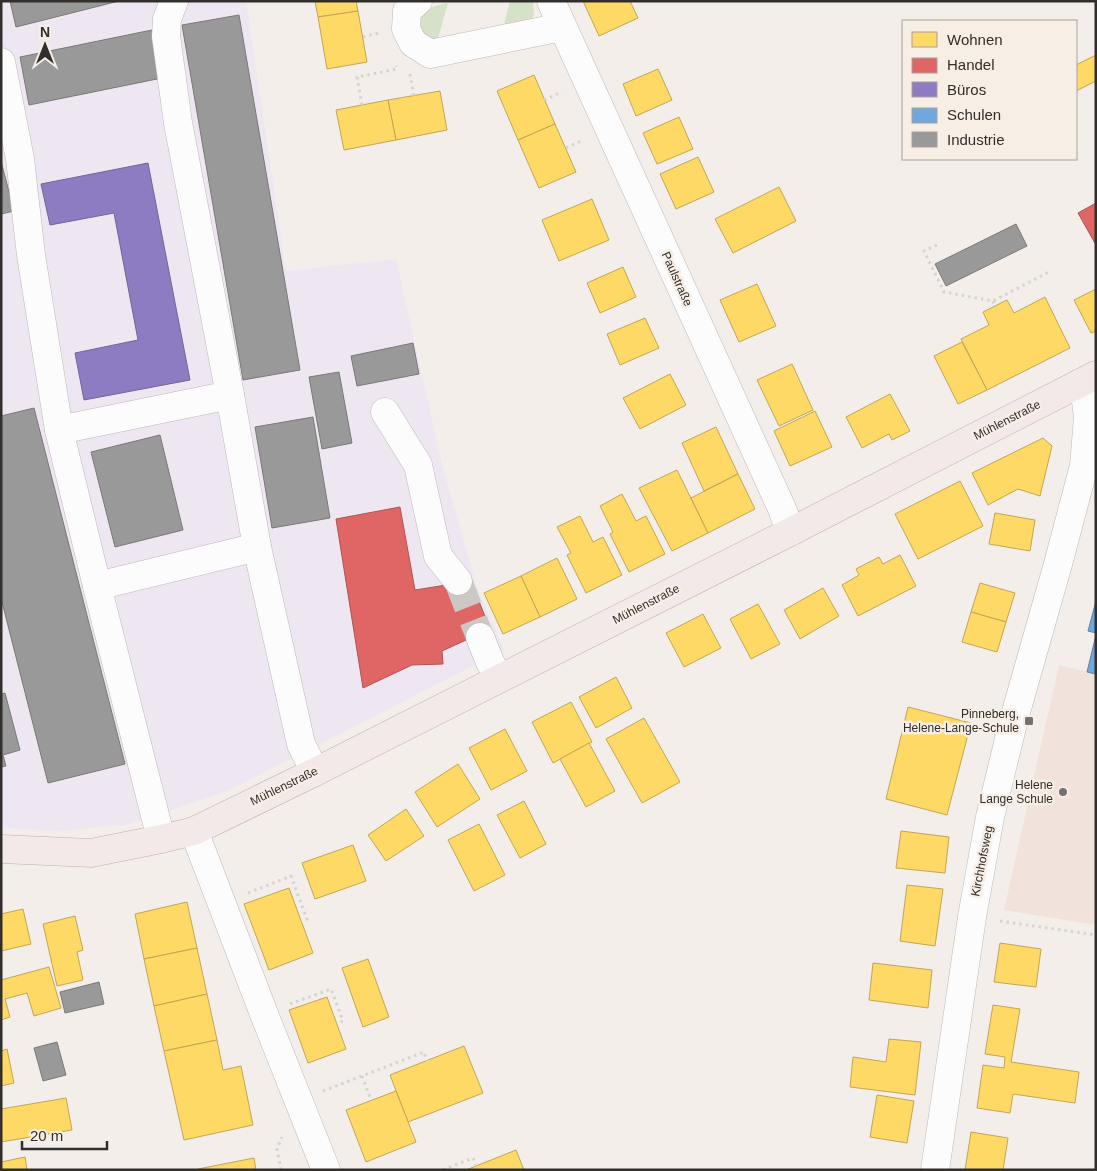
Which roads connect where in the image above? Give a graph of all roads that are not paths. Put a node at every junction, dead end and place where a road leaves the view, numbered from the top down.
1 (174, 1) edge
2 (418, 1) edge
3 (551, 1) edge
4 (562, 27) junction
5 (1, 62) edge
6 (1088, 379) edge
7 (230, 395) junction
8 (385, 412) dead end
9 (59, 430) junction
10 (790, 532) junction
11 (257, 547) junction
12 (458, 581) tunnel mouth
13 (97, 586) junction
14 (480, 637) tunnel mouth
15 (499, 678) junction
16 (315, 772) junction
17 (194, 831) junction
18 (161, 839) junction
19 (1, 849) edge
20 (326, 1170) edge
21 (935, 1170) edge

1 - 7 street
2 - 4 street
3 - 4 street, Paulstraße
4 - 10 street, Paulstraße
5 - 9 street
6 - 10 main road, Mühlenstraße
6 - 21 street, Kirchhofsweg
7 - 9 street
7 - 11 street
8 - 12 street
9 - 13 street
10 - 15 main road, Mühlenstraße
11 - 13 street
11 - 16 street
13 - 18 street
14 - 15 street
15 - 16 main road, Mühlenstraße
16 - 17 main road, Mühlenstraße
17 - 18 main road, Mühlenstraße
17 - 20 street
18 - 19 main road, Mühlenstraße

